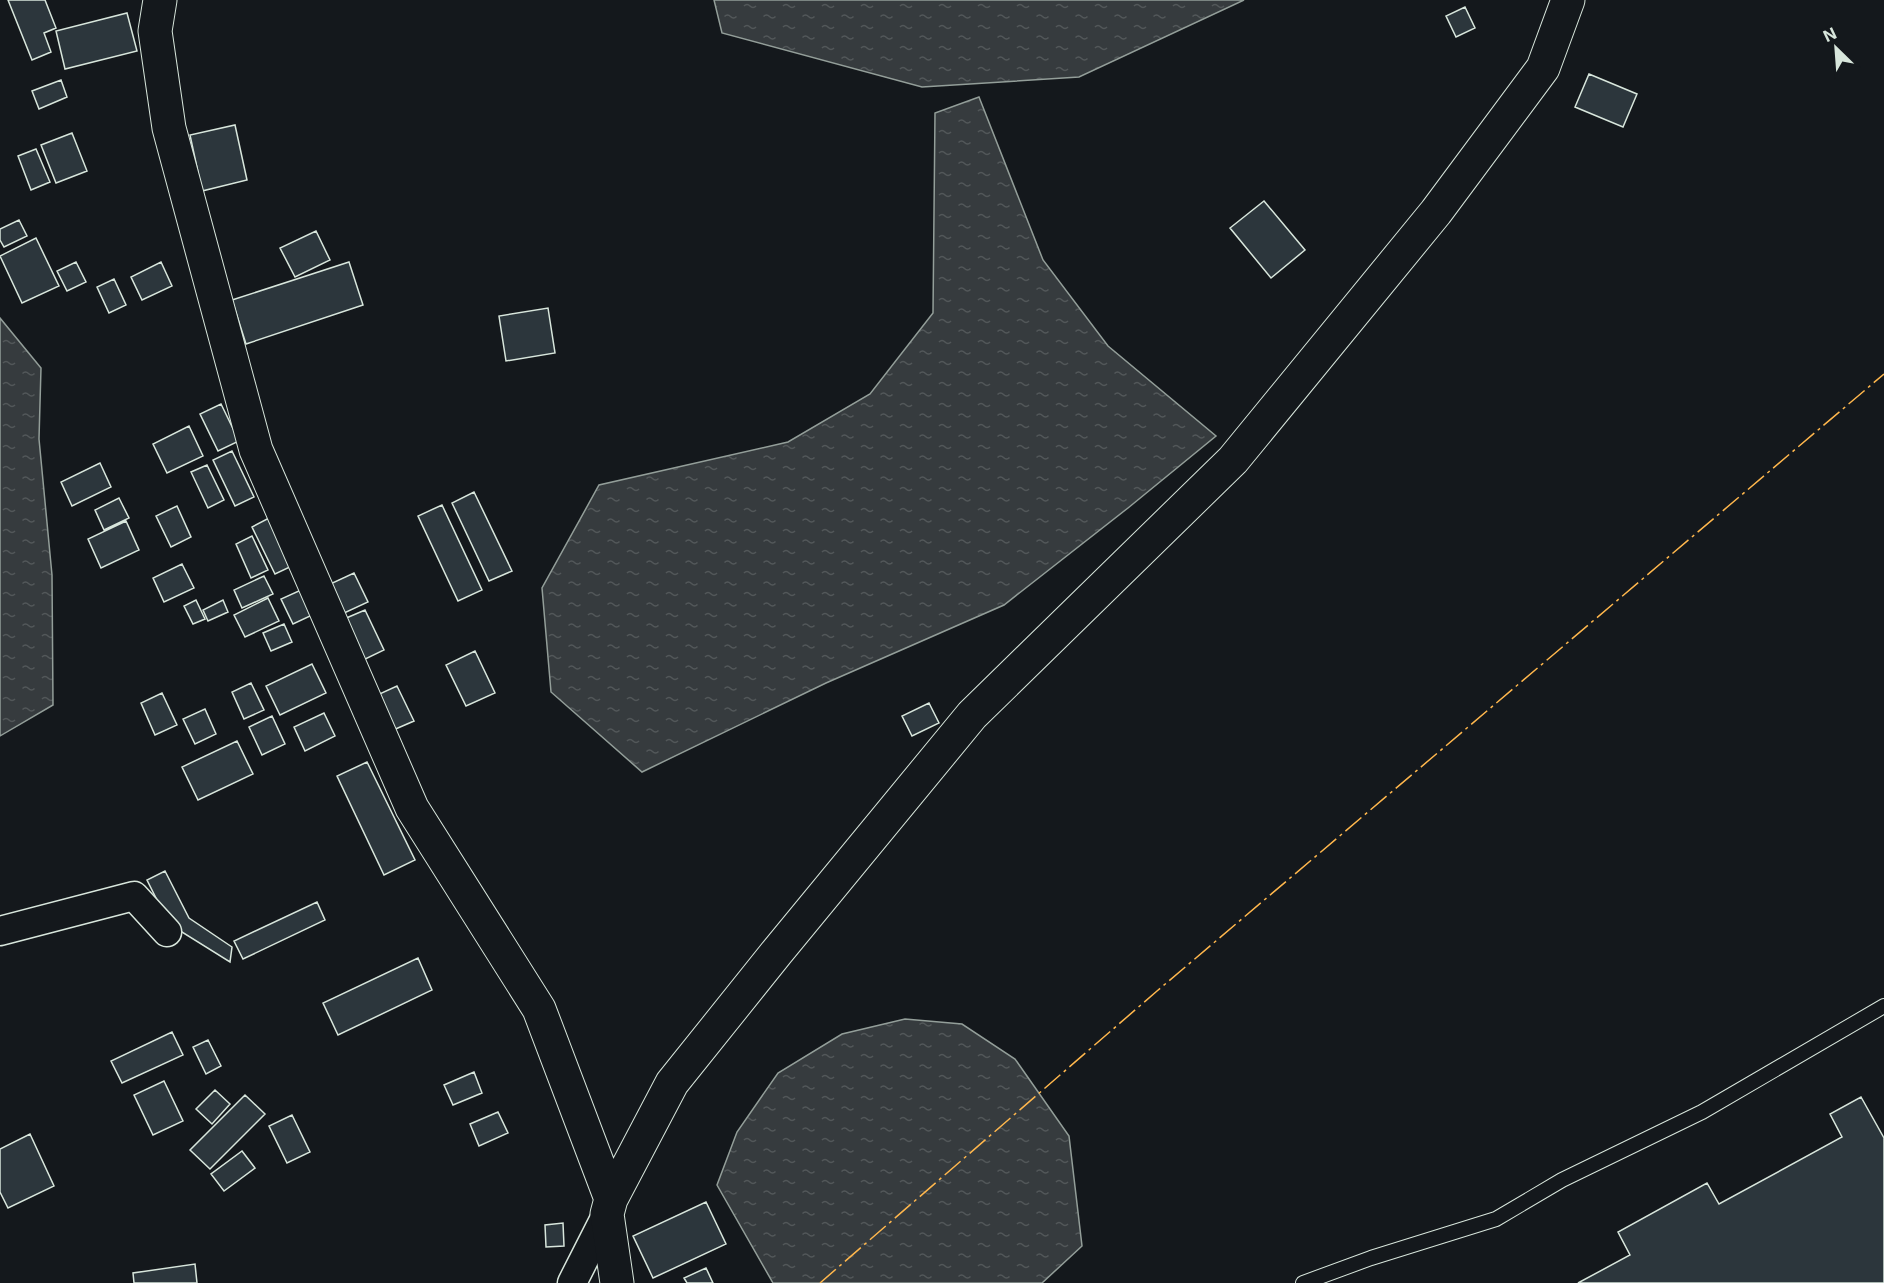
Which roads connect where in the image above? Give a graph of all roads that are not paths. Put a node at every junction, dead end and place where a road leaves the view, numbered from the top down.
1 (160, 0) edge
2 (1568, 0) edge
3 (0, 931) edge
4 (167, 932) dead end
5 (1884, 1006) edge
6 (609, 1206) junction
7 (572, 1283) edge
8 (617, 1283) edge
9 (1303, 1283) edge

1 - 6 street
2 - 6 street
3 - 4 street
5 - 9 lane
6 - 7 street
6 - 8 street

